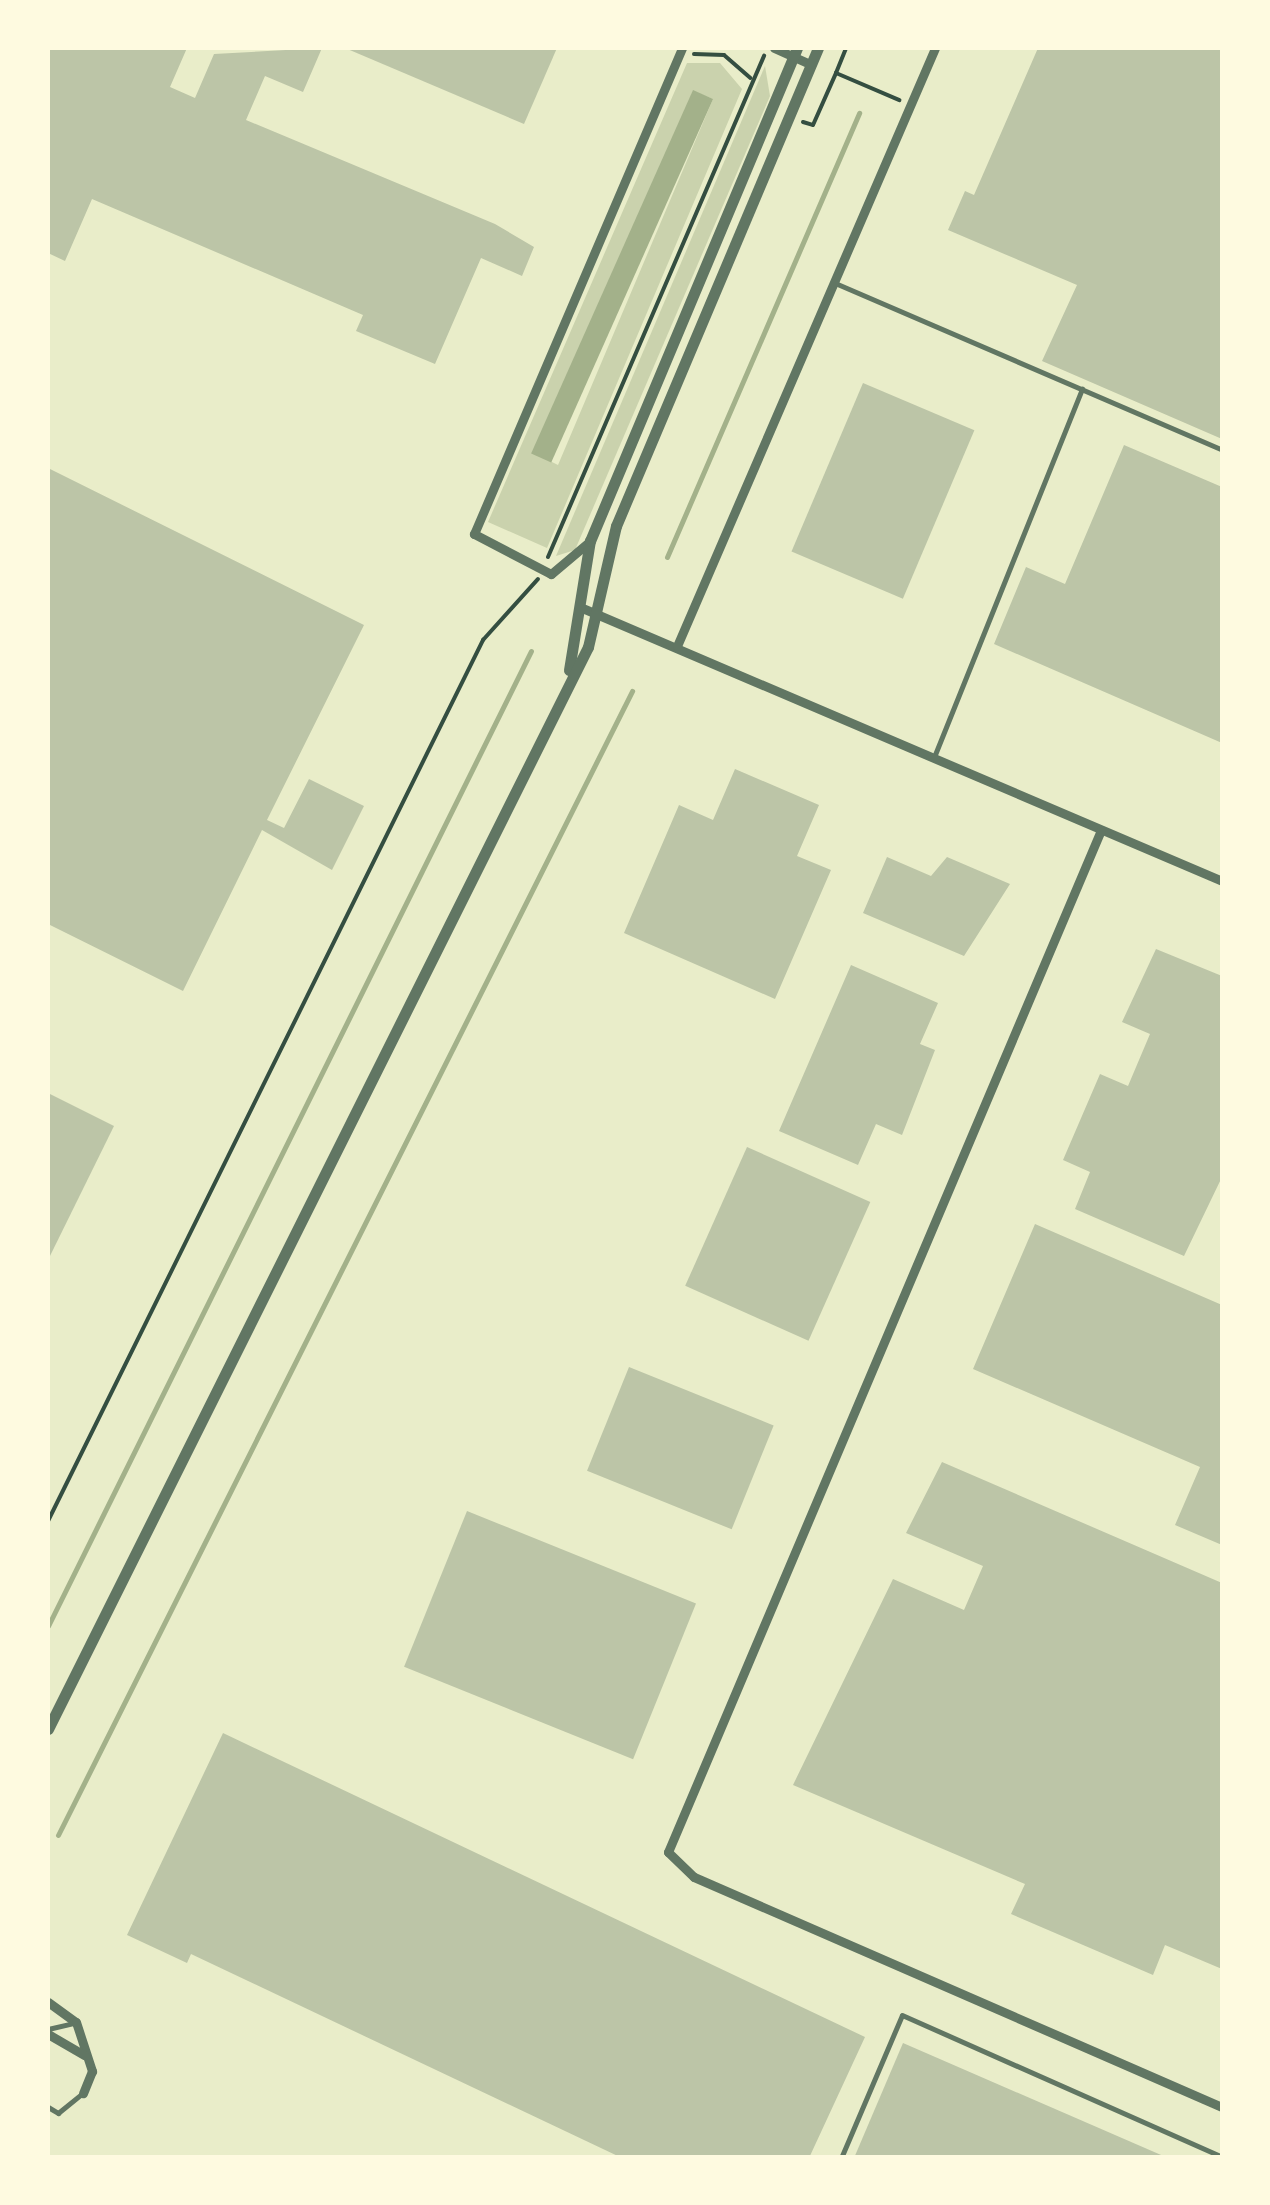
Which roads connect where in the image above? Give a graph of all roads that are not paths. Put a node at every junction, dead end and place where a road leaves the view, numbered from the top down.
1 (771, 48) edge
2 (818, 48) edge
3 (936, 48) edge
4 (681, 51) edge
5 (795, 52) edge
6 (810, 64) junction
7 (835, 283) junction
8 (1082, 388) junction
9 (1222, 450) edge
10 (590, 541) junction
11 (580, 607) junction
12 (598, 611) junction
13 (678, 646) junction
14 (568, 680) junction
15 (934, 757) junction
16 (1101, 830) junction
17 (1222, 881) edge
18 (48, 1729) edge
19 (48, 2002) edge
20 (76, 2022) junction
21 (48, 2032) edge
22 (84, 2055) junction
23 (83, 2093) joint
24 (1222, 2107) edge
25 (48, 2108) edge
26 (842, 2158) edge
27 (1222, 2158) edge

1 - 5 street
2 - 6 street
3 - 7 street
4 - 10 street
5 - 6 street
5 - 10 street
6 - 12 street
7 - 8 lane
7 - 13 street
8 - 9 lane
8 - 15 lane
10 - 11 street
11 - 12 street
11 - 14 street
12 - 13 street
12 - 14 street
13 - 15 street
14 - 18 street
15 - 16 street
16 - 17 street
16 - 24 street
19 - 20 street
20 - 21 lane
20 - 22 street
21 - 22 street
22 - 23 street
23 - 25 lane
26 - 27 lane

